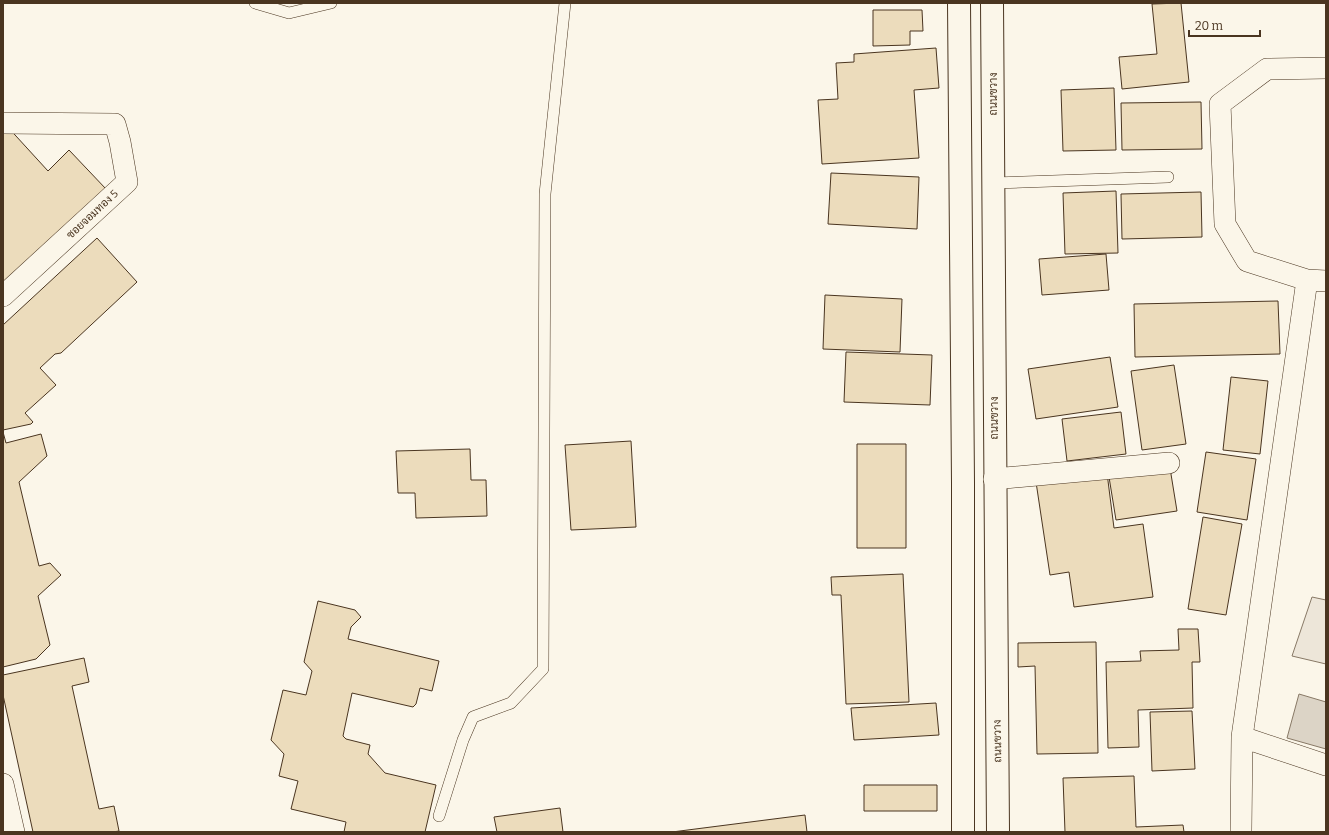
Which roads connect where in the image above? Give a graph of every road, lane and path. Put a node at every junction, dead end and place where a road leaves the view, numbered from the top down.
1 (254, 3) edge
2 (331, 3) edge
3 (565, 3) edge
4 (959, 3) edge
5 (992, 3) edge
6 (1326, 68) edge
7 (3, 123) edge
8 (1168, 176) dead end
9 (993, 183) junction
10 (1317, 281) edge
11 (3, 296) edge
12 (1169, 464) dead end
13 (994, 479) junction
14 (1242, 737) junction
15 (1326, 765) edge
16 (963, 776) junction
17 (997, 779) junction
18 (3, 784) edge
19 (439, 816) dead end
20 (14, 832) edge
21 (963, 832) edge
22 (998, 832) edge
23 (1241, 832) edge

1 - 2 lane
3 - 19 lane
4 - 16 main road
5 - 9 main road, ถนนขวาง
6 - 10 street
7 - 11 street, ซอยจอมทอง 5
8 - 9 lane
9 - 13 main road, ถนนขวาง
10 - 14 street
12 - 13 street
13 - 17 main road, ถนนขวาง
14 - 15 street
14 - 23 street
16 - 17 main road
16 - 21 main road
17 - 22 main road, ถนนขวาง
18 - 20 street

